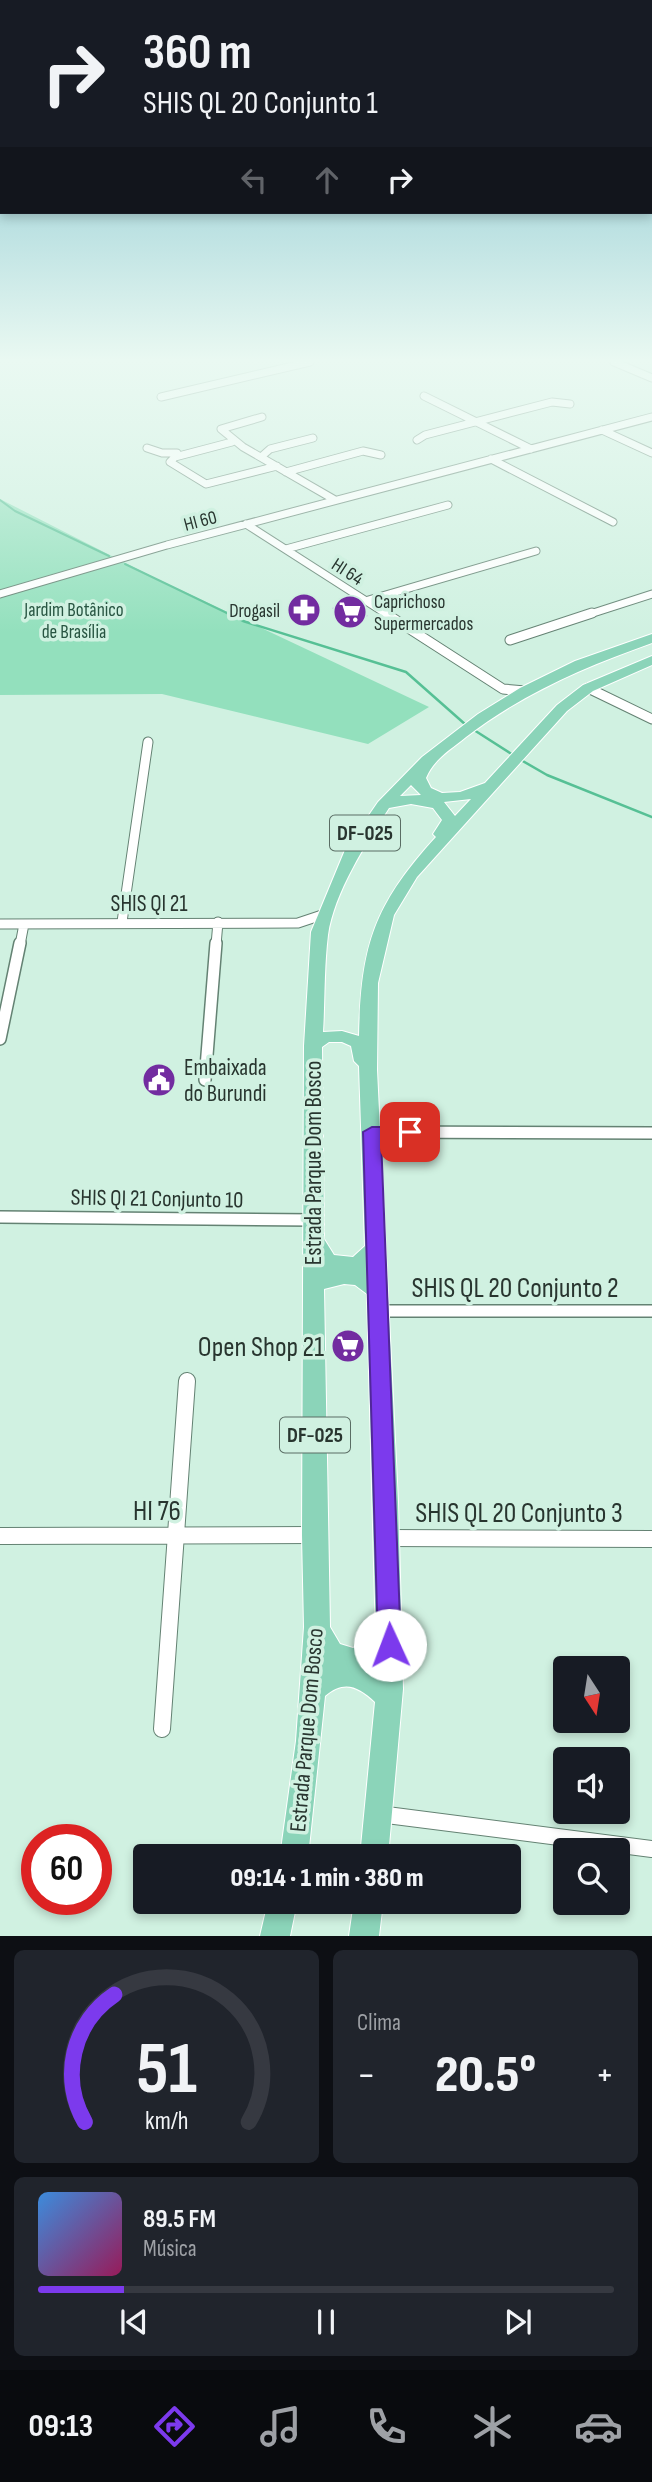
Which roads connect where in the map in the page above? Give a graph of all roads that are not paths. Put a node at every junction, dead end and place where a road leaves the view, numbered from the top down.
1 (195, 452) edge
2 (253, 452) edge
3 (266, 452) edge
4 (359, 452) edge
5 (373, 452) edge
6 (518, 452) edge
7 (382, 454) dead end
8 (261, 457) junction
9 (491, 459) junction
10 (277, 466) junction
11 (286, 471) junction
12 (335, 500) junction
13 (448, 505) dead end
14 (613, 522) dead end
15 (246, 524) junction
16 (286, 549) junction
17 (536, 551) dead end
18 (0, 594) edge
19 (652, 594) edge
20 (365, 601) junction
21 (650, 639) edge
22 (510, 640) dead end
23 (615, 650) junction
24 (652, 655) edge
25 (652, 660) edge
26 (621, 673) junction
27 (588, 688) junction
28 (506, 695) junction
29 (652, 719) edge
30 (148, 742) dead end
31 (426, 760) junction
32 (491, 785) junction
33 (383, 805) junction
34 (441, 838) junction
35 (122, 922) junction
36 (218, 922) junction
37 (298, 923) junction
38 (323, 923) junction
39 (0, 924) edge
40 (24, 924) junction
41 (314, 1012) junction
42 (368, 1014) junction
43 (0, 1039) edge
44 (313, 1046) junction
45 (368, 1070) junction
46 (205, 1080) dead end
47 (372, 1132) junction
48 (652, 1133) edge
49 (0, 1217) edge
50 (314, 1224) junction
51 (374, 1250) junction
52 (313, 1286) junction
53 (378, 1301) junction
54 (652, 1311) edge
55 (187, 1381) dead end
56 (314, 1535) junction
57 (0, 1536) edge
58 (174, 1536) junction
59 (386, 1538) junction
60 (652, 1539) edge
61 (317, 1627) junction
62 (390, 1645) junction
63 (314, 1690) junction
64 (389, 1698) junction
65 (162, 1729) dead end
66 (379, 1814) junction
67 (296, 1844) edge
68 (376, 1844) edge
69 (652, 1849) edge
70 (280, 1914) edge
71 (367, 1914) edge
72 (275, 1936) edge
73 (364, 1936) edge

1 - 10 street
2 - 8 street
3 - 8 street
4 - 11 street
5 - 7 street
6 - 9 street, HI 60
8 - 10 street
9 - 12 street, HI 60
9 - 14 street
10 - 11 street
11 - 12 street
12 - 15 street, HI 60
13 - 16 street
15 - 16 street, HI 64
15 - 18 street, HI 60
16 - 20 street, HI 64
17 - 20 street
19 - 22 street
20 - 28 street, HI 64
21 - 23 main road, Estrada Parque Dom Bosco / DF-025
21 - 24 main road
23 - 26 main road
23 - 28 main road, Estrada Parque Dom Bosco / DF-025
25 - 26 main road, DF-025
26 - 27 main road, DF-025
27 - 29 street
27 - 32 main road, DF-025
28 - 31 main road, Estrada Parque Dom Bosco / DF-025
30 - 35 street
31 - 32 main road
31 - 33 main road, Estrada Parque Dom Bosco / DF-025
32 - 34 main road, DF-025
33 - 34 main road
33 - 38 main road, Estrada Parque Dom Bosco / DF-025
34 - 42 main road, DF-025
35 - 36 street, SHIS QI 21
35 - 40 street, SHIS QI 21
36 - 37 street, SHIS QI 21
36 - 46 street
37 - 38 street, SHIS QI 21
37 - 38 street, SHIS QI 21
38 - 41 main road, Estrada Parque Dom Bosco / DF-025
39 - 40 street, SHIS QI 21
40 - 43 street
41 - 42 main road
41 - 44 main road, Estrada Parque Dom Bosco / DF-025
42 - 45 main road, DF-025
44 - 45 main road
44 - 50 main road, Estrada Parque Dom Bosco / DF-025
45 - 47 main road, DF-025
47 - 48 street
47 - 51 main road, DF-025
49 - 50 street, SHIS QI 21 Conjunto 10
50 - 51 main road
50 - 52 main road, Estrada Parque Dom Bosco / DF-025
51 - 53 main road, DF-025
52 - 53 main road
52 - 56 main road, Estrada Parque Dom Bosco / DF-025
53 - 54 street, SHIS QL 20 Conjunto 2
53 - 59 main road, DF-025
55 - 58 street
56 - 58 street, HI 76
56 - 61 main road, Estrada Parque Dom Bosco / DF-025
57 - 58 street, HI 76
58 - 65 street
59 - 60 street, SHIS QL 20 Conjunto 3
59 - 62 main road, DF-025
61 - 62 main road
61 - 63 main road, Estrada Parque Dom Bosco / DF-025
62 - 64 main road, DF-025
63 - 64 main road
63 - 67 main road, Estrada Parque Dom Bosco / DF-025
64 - 66 main road, DF-025
66 - 68 main road, DF-025
66 - 69 street
70 - 72 main road
71 - 73 main road

